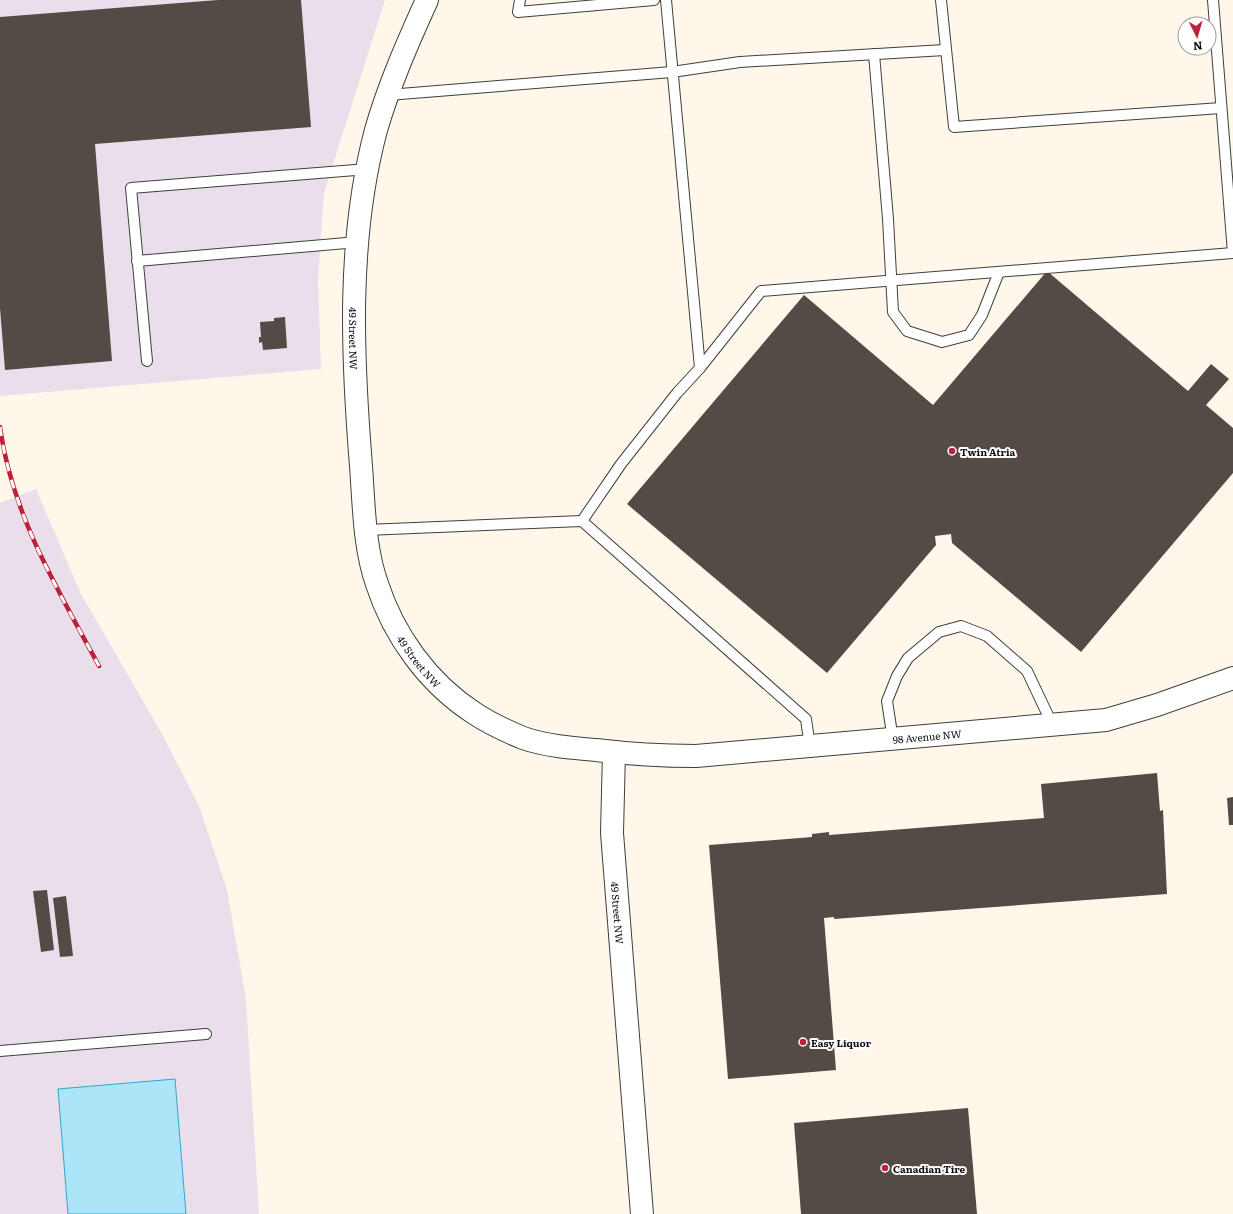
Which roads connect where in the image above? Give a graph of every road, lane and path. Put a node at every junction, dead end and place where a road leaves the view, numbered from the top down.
1 (427, 0) edge
2 (520, 0) edge
3 (654, 0) edge
4 (666, 0) edge
5 (941, 0) edge
6 (1213, 0) edge
7 (945, 50) junction
8 (874, 54) junction
9 (672, 72) junction
10 (388, 95) junction
11 (1221, 108) junction
12 (368, 169) junction
13 (358, 242) junction
14 (1233, 253) edge
15 (137, 261) junction
16 (999, 272) junction
17 (891, 280) junction
18 (147, 361) dead end
19 (700, 368) junction
20 (582, 521) junction
21 (366, 530) junction
22 (1233, 678) edge
23 (1053, 726) junction
24 (893, 740) junction
25 (810, 747) junction
26 (614, 752) junction
27 (206, 1034) dead end
28 (0, 1052) edge
29 (642, 1214) edge

1 - 10 street, 49 Street NW
2 - 3 lane
4 - 9 lane
5 - 7 lane
6 - 11 lane
7 - 8 lane
7 - 11 lane
8 - 9 lane
8 - 17 lane
9 - 10 lane
9 - 19 lane
10 - 12 street, 49 Street NW
11 - 14 lane
12 - 13 street, 49 Street NW
12 - 15 lane
13 - 15 lane
13 - 21 street, 49 Street NW
14 - 16 lane
15 - 18 lane
16 - 17 lane
16 - 17 lane
17 - 19 lane
19 - 20 lane
20 - 21 lane
20 - 25 lane
21 - 26 street, 49 Street NW
22 - 23 street, 98 Avenue NW
23 - 24 street, 98 Avenue NW
23 - 24 lane
24 - 25 street, 98 Avenue NW
25 - 26 street, 98 Avenue NW
26 - 29 street, 49 Street NW
27 - 28 lane

